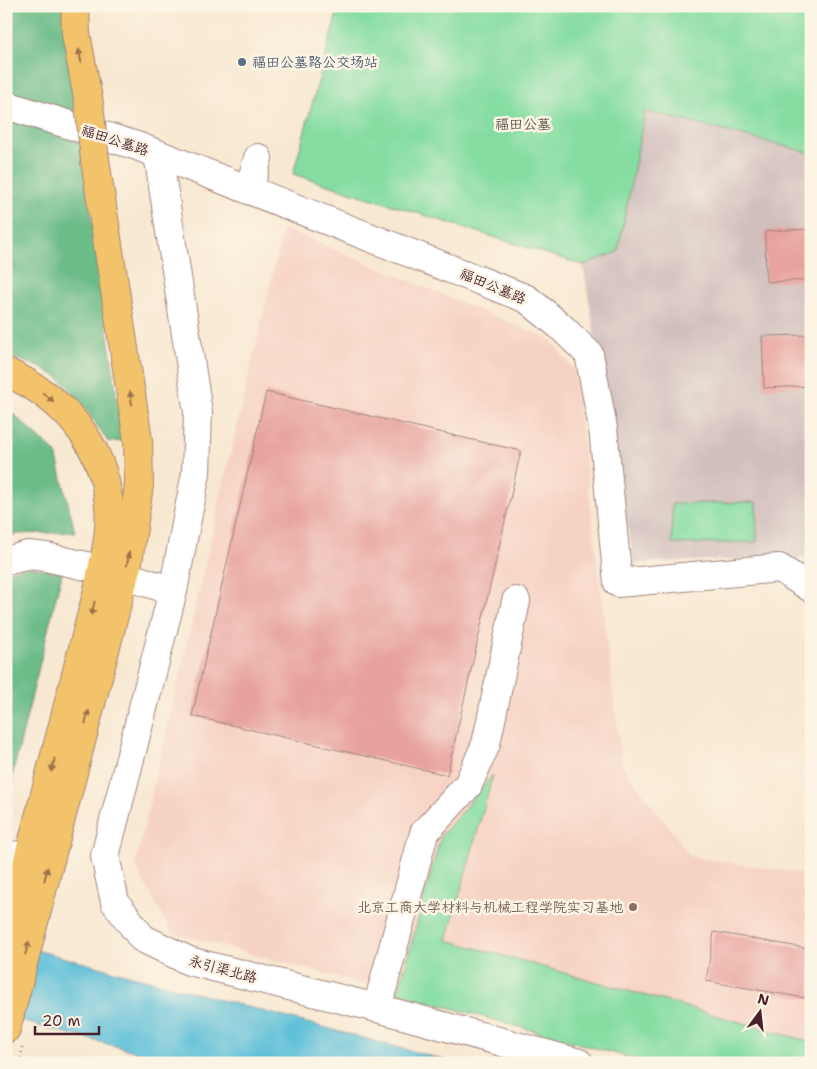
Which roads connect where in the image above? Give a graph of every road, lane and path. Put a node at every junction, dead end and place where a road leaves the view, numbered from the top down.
1 (75, 6) edge
2 (6, 105) edge
3 (158, 154) junction
4 (258, 158) dead end
5 (249, 190) junction
6 (6, 372) edge
7 (6, 561) edge
8 (86, 566) dead end
9 (139, 580) dead end
10 (811, 588) edge
11 (173, 591) junction
12 (516, 601) dead end
13 (18, 855) edge
14 (24, 919) junction
15 (6, 944) edge
16 (377, 1008) junction
17 (6, 1029) edge
18 (579, 1063) edge

14 -> 1 highway, bridge
2 - 3 street, 福田公墓路
3 - 5 street, 福田公墓路
3 - 11 street, 永引渠北路
4 - 5 street
5 - 10 street, 福田公墓路
6 -> 13 highway
7 - 8 street
9 - 11 street
11 - 16 street, 永引渠北路
12 - 16 street
13 - 14 highway
14 - 15 highway
17 -> 14 highway
16 - 18 street, 永引渠北路

